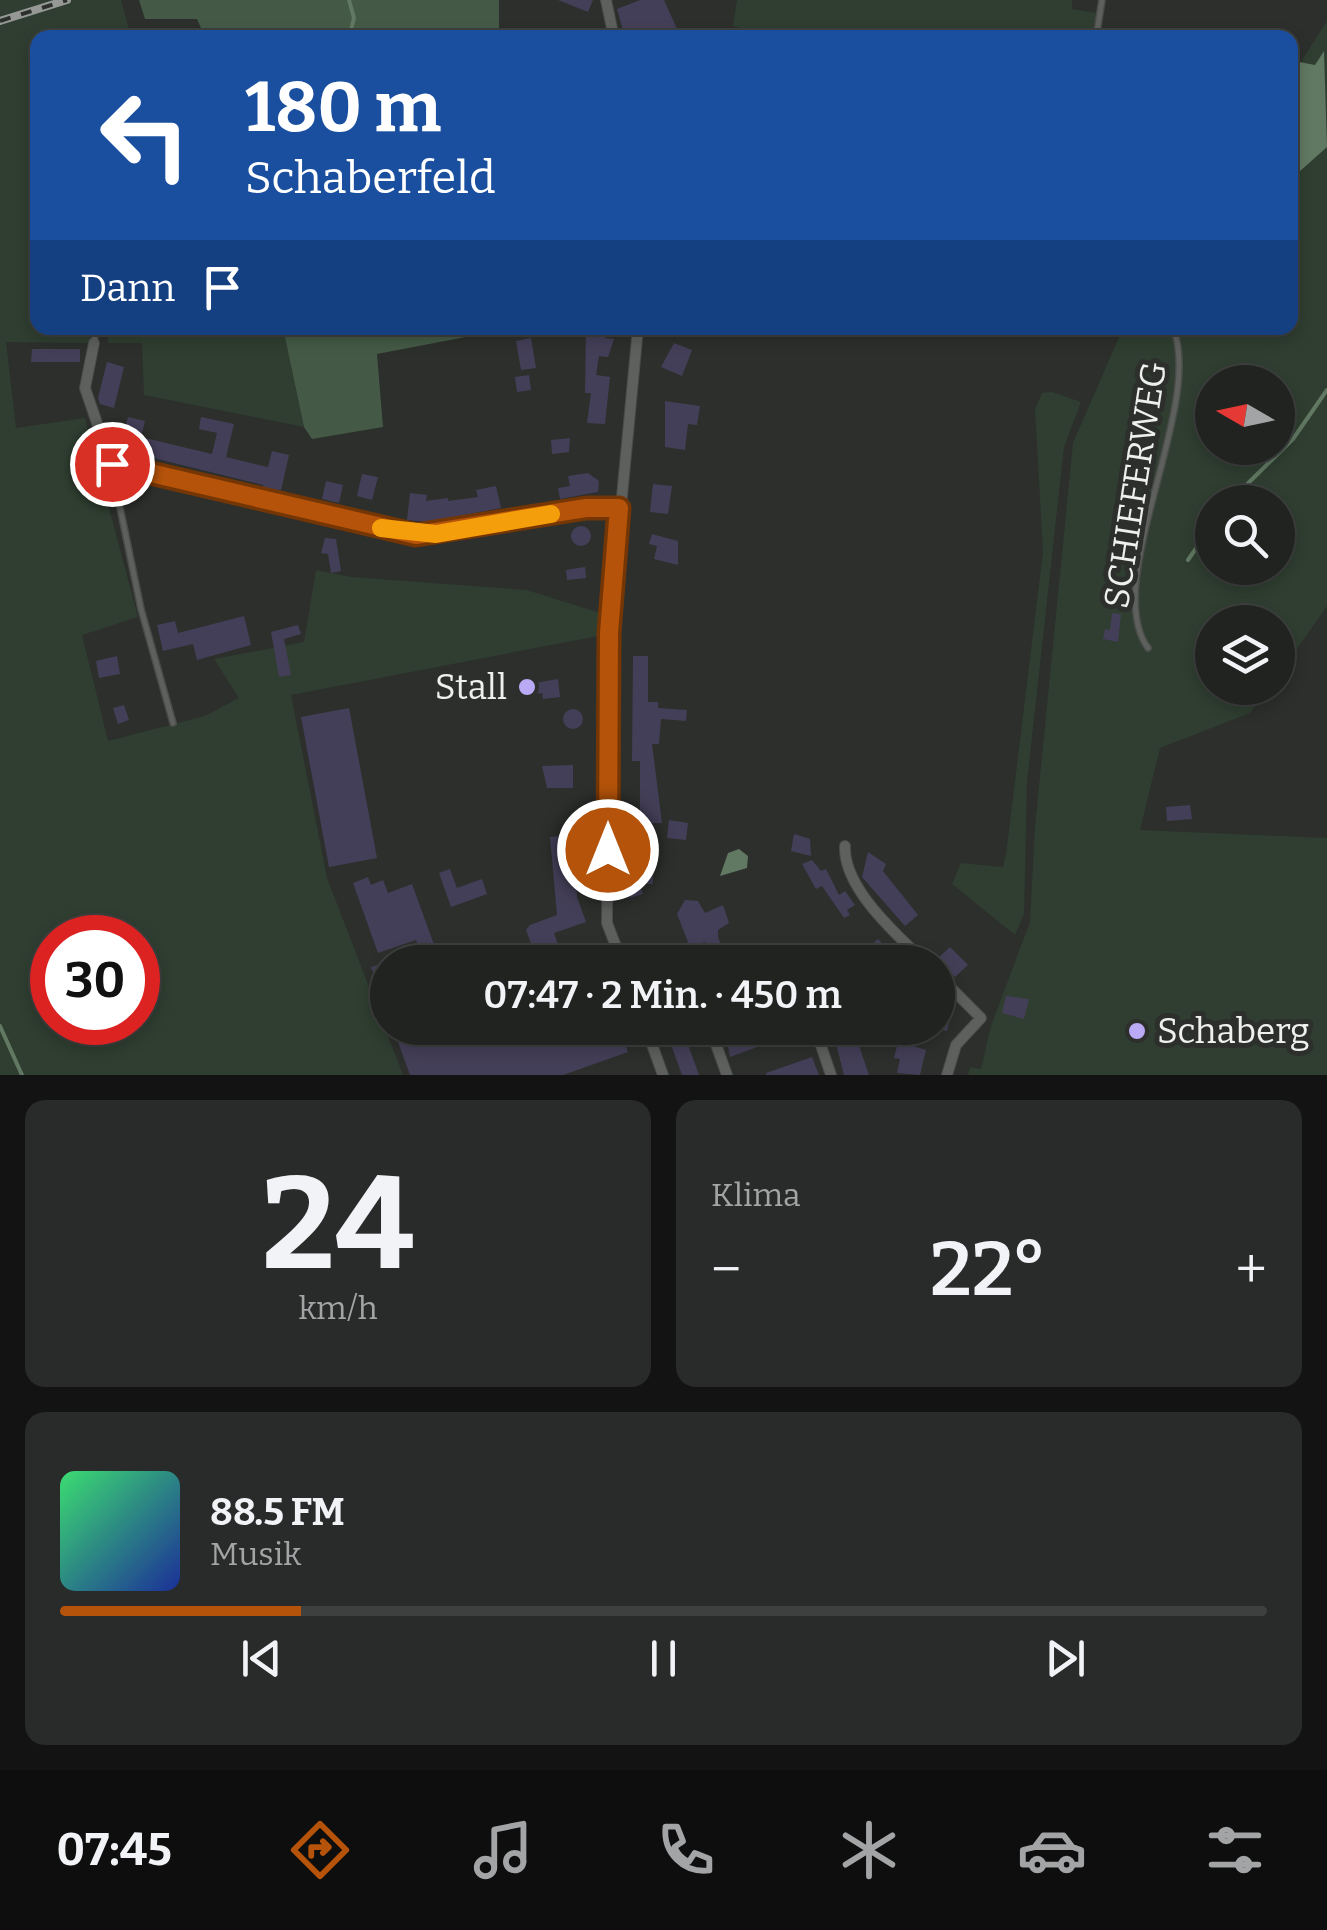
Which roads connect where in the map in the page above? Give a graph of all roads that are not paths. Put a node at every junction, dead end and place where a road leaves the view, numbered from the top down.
1 (606, 0) edge
2 (1102, 0) edge
3 (612, 30) edge
4 (1097, 30) edge
5 (95, 335) edge
6 (637, 335) edge
7 (1174, 335) edge
8 (94, 342) joint
9 (112, 464) junction
10 (619, 508) junction
11 (1148, 648) dead end
12 (173, 722) dead end
13 (845, 846) dead end
14 (615, 945) edge
15 (910, 945) edge
16 (955, 992) edge
17 (652, 1045) edge
18 (716, 1045) edge
19 (821, 1045) edge
20 (663, 1075) edge
21 (727, 1075) edge
22 (831, 1075) edge
23 (947, 1075) edge

1 - 3 street
2 - 4 lane
5 - 8 lane
6 - 10 street
7 - 11 lane, SCHIEFERWEG
8 - 9 street
9 - 10 street
9 - 12 lane
10 - 14 street
13 - 15 street
16 - 23 street
17 - 20 street
18 - 21 street
19 - 22 street

